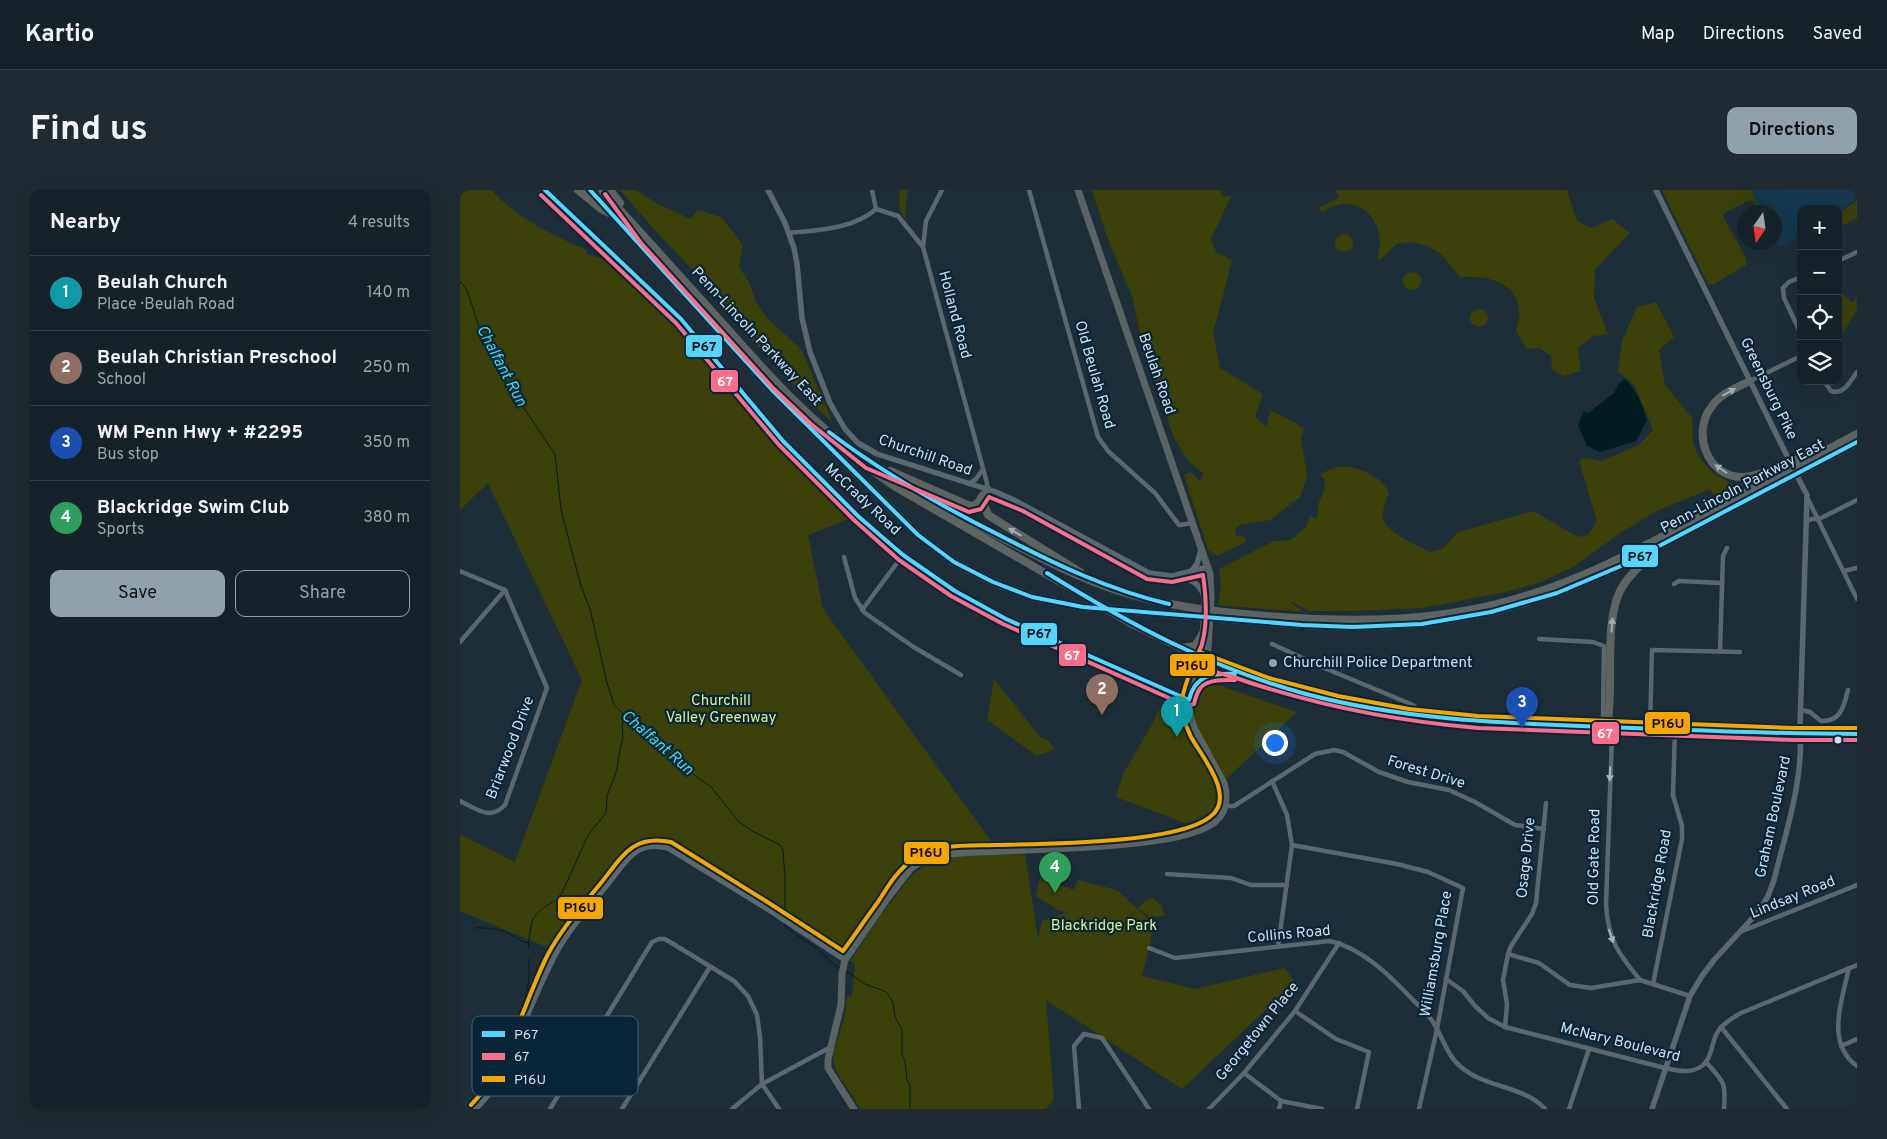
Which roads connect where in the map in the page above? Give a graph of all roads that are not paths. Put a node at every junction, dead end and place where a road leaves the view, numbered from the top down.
1 (545, 190) edge
2 (578, 190) edge
3 (590, 190) edge
4 (602, 190) edge
5 (610, 190) edge
6 (768, 190) edge
7 (872, 190) edge
8 (942, 190) edge
9 (1029, 190) edge
10 (1078, 190) edge
11 (1656, 190) edge
12 (876, 209) junction
13 (613, 215) junction
14 (789, 233) junction
15 (646, 239) junction
16 (923, 247) junction
17 (606, 250) joint
18 (1857, 252) edge
19 (1842, 259) edge
20 (1797, 279) edge
21 (1797, 326) edge
22 (1797, 358) edge
23 (1857, 372) edge
24 (1750, 381) junction
25 (1827, 385) edge
26 (797, 415) junction
27 (1857, 434) edge
28 (1844, 440) junction
29 (1857, 442) edge
30 (869, 462) junction
31 (983, 469) junction
32 (969, 484) junction
33 (987, 489) junction
34 (1806, 495) junction
35 (1857, 500) edge
36 (947, 509) junction
37 (1818, 518) junction
38 (1806, 522) junction
39 (1193, 524) junction
40 (1666, 543) junction
41 (1201, 547) junction
42 (1727, 548) dead end
43 (904, 555) junction
44 (844, 557) dead end
45 (1208, 567) junction
46 (1857, 568) edge
47 (460, 570) edge
48 (1844, 571) junction
49 (1191, 572) junction
50 (1172, 576) junction
51 (1722, 583) junction
52 (1674, 584) dead end
53 (1101, 585) junction
54 (1069, 587) junction
55 (505, 590) junction
56 (1206, 599) junction
57 (1857, 599) edge
58 (862, 610) junction
59 (1189, 612) junction
60 (1226, 616) junction
61 (1203, 633) junction
62 (1539, 639) dead end
63 (460, 642) edge
64 (1272, 644) dead end
65 (1179, 648) junction
66 (1720, 651) junction
67 (1740, 652) dead end
68 (1202, 658) junction
69 (1243, 674) junction
70 (961, 675) dead end
71 (1193, 687) junction
72 (1848, 690) dead end
73 (1189, 700) junction
74 (1800, 710) junction
75 (1427, 718) junction
76 (1607, 726) junction
77 (1650, 728) junction
78 (1675, 729) junction
79 (1800, 734) junction
80 (1857, 734) edge
81 (1272, 781) junction
82 (460, 801) edge
83 (1546, 803) dead end
84 (1225, 806) junction
85 (1544, 829) junction
86 (1292, 845) junction
87 (1167, 874) dead end
88 (1287, 885) junction
89 (1857, 885) edge
90 (1738, 933) junction
91 (1339, 943) junction
92 (1278, 947) junction
93 (1150, 948) dead end
94 (1508, 954) junction
95 (845, 962) junction
96 (1857, 965) edge
97 (710, 967) junction
98 (1849, 968) junction
99 (1446, 979) junction
100 (1640, 980) junction
101 (1653, 984) junction
102 (1690, 996) junction
103 (1295, 1011) junction
104 (528, 1016) edge
105 (608, 1016) edge
106 (1505, 1027) junction
107 (1721, 1027) junction
108 (1437, 1029) junction
109 (1857, 1039) edge
110 (1841, 1046) junction
111 (829, 1048) junction
112 (1589, 1049) junction
113 (1706, 1062) junction
114 (1857, 1066) edge
115 (1665, 1068) junction
116 (1244, 1073) junction
117 (638, 1083) edge
118 (762, 1084) junction
119 (486, 1096) edge
120 (558, 1096) edge
121 (630, 1096) edge
122 (1281, 1101) junction
123 (475, 1109) edge
124 (550, 1109) edge
125 (622, 1109) edge
126 (732, 1109) edge
127 (779, 1109) edge
128 (854, 1109) edge
129 (1079, 1109) edge
130 (1149, 1109) edge
131 (1210, 1109) edge
132 (1279, 1109) edge
133 (1322, 1109) edge
134 (1357, 1109) edge
135 (1419, 1109) edge
136 (1545, 1109) edge
137 (1569, 1109) edge
138 (1652, 1109) edge
139 (1724, 1109) edge
140 (1787, 1109) edge

1 - 17 highway
2 - 13 highway
3 - 13 highway, Penn-Lincoln Parkway East
4 - 15 highway, Penn-Lincoln Parkway East
5 - 15 highway
6 - 14 street, Churchill Road
7 - 12 street
8 - 16 street
9 - 39 street, Old Beulah Road
10 - 39 main road, Beulah Road
11 - 24 street, Greensburg Pike
12 - 14 street
12 - 16 street, Holland Road
13 - 26 highway, Penn-Lincoln Parkway East
14 - 32 street, Churchill Road
15 - 30 highway, Penn-Lincoln Parkway East
16 - 31 street, Holland Road
17 - 43 street, McCrady Road
18 - 19 street
20 - 21 street
22 - 24 street
23 - 25 street
28 -> 24 highway
24 - 34 street, Greensburg Pike
26 - 54 highway
26 - 59 highway, Penn-Lincoln Parkway East
27 - 28 highway, Penn-Lincoln Parkway East
28 - 60 highway, Penn-Lincoln Parkway East
29 - 40 highway, Penn-Lincoln Parkway East
30 - 33 highway
30 - 36 highway, Penn-Lincoln Parkway East
31 - 32 street
31 - 33 street, Holland Road
32 - 33 street, Churchill Road
33 - 50 street, Churchill Road
53 -> 33 highway
34 - 37 street, Greensburg Pike
34 - 38 street, Graham Boulevard
35 - 37 street
36 - 53 highway, Penn-Lincoln Parkway East
36 - 54 highway
37 - 38 street
37 - 48 street, Greensburg Pike
38 - 74 street, Graham Boulevard
39 - 41 main road, Beulah Road
40 - 60 highway, Penn-Lincoln Parkway East
76 -> 40 highway
41 - 45 main road, Beulah Road
41 - 49 street
42 - 51 street
43 - 58 street
43 - 73 street, McCrady Road
44 - 58 street
45 - 49 street, Churchill Road
45 - 56 main road, Beulah Road
45 - 68 main road, Beulah Road
46 - 48 street
47 - 55 street
48 - 57 street, Greensburg Pike
49 - 50 street, Churchill Road
50 - 56 street
51 - 52 street
51 - 66 street
53 - 59 highway, Penn-Lincoln Parkway East
54 - 65 highway
55 - 63 street
55 - 82 street, Briarwood Drive
56 - 61 main road, Beulah Road
58 - 70 street
59 - 60 highway, Penn-Lincoln Parkway East
61 - 65 highway
61 - 68 main road, Beulah Road
62 - 76 street, Old Gate Road
64 - 75 street
65 - 68 highway
66 - 67 street
66 - 77 street
68 - 69 street
68 - 71 main road, Beulah Road
69 - 71 main road
69 - 75 street
71 - 73 main road, Beulah Road
72 - 74 street
73 - 84 main road, Beulah Road
74 - 79 street, Graham Boulevard
75 - 76 street
76 - 77 street
76 -> 100 street, Old Gate Road
77 - 78 street
78 - 79 street
78 - 101 street, Blackridge Road
79 - 80 street
79 - 90 street, Graham Boulevard
81 - 84 street, Forest Drive
81 - 85 street, Forest Drive
81 - 86 street
83 - 85 street, Osage Drive
84 - 95 main road
85 - 94 street, Osage Drive
86 - 88 street
86 - 99 street, Williamsburg Place
87 - 88 street
88 - 92 street
89 - 90 street, Lindsay Road
90 - 102 street, Graham Boulevard
91 - 92 street, Collins Road
91 - 103 street, Georgetown Place
91 - 108 street, Collins Road
92 - 93 street, Collins Road
94 - 100 street
94 - 106 street, Osage Drive
95 - 104 street
95 - 111 main road
96 - 98 street
97 - 105 street
97 - 117 street
97 - 118 street
98 - 107 street
98 - 110 street
99 - 106 street, McNary Boulevard
99 - 108 street, Williamsburg Place
100 - 101 street
101 - 102 street
102 - 115 street, Graham Boulevard
103 - 116 street, Georgetown Place
103 - 134 street
106 - 112 street, McNary Boulevard
107 - 113 street
107 - 140 street
108 - 135 street, Williamsburg Place
108 - 136 street, Collins Road
109 - 110 street
110 - 114 street
111 - 118 street
111 - 128 main road
112 - 115 street, McNary Boulevard
112 - 137 street
113 - 115 street, McNary Boulevard
113 - 139 street
115 - 138 street, Graham Boulevard
116 - 122 street
116 - 131 street, Georgetown Place
118 - 126 street
118 - 127 street
119 - 123 street
120 - 124 street
121 - 125 street
122 - 132 street
122 - 133 street
129 - 130 street

